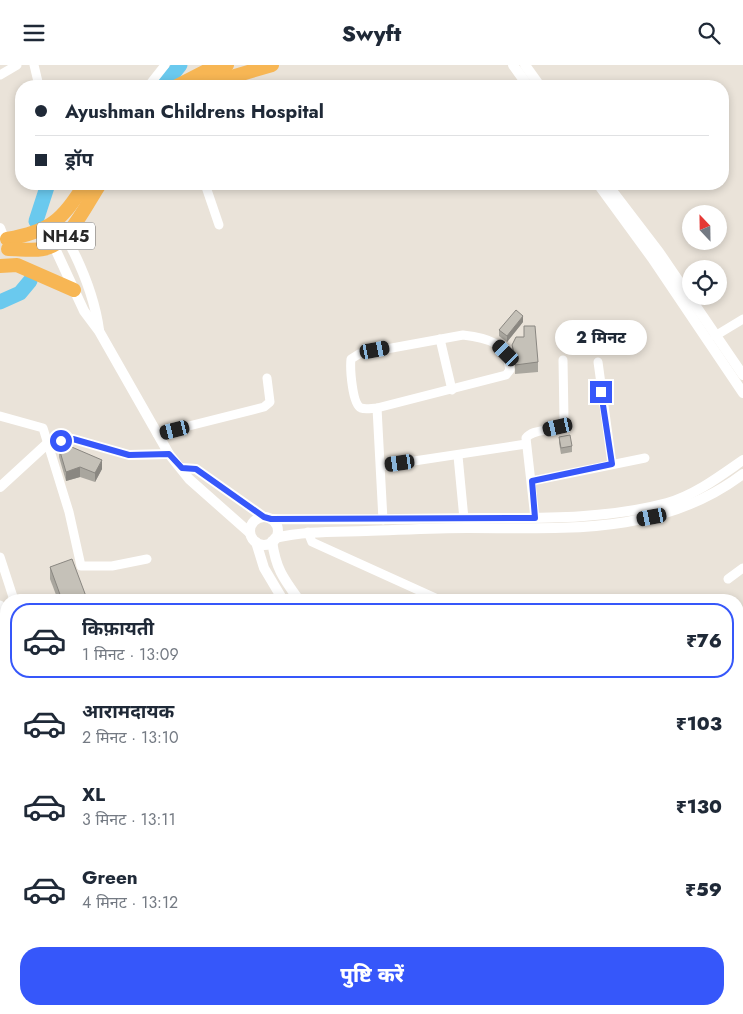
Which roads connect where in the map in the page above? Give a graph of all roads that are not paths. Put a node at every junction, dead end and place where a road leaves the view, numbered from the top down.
1 (17, 65) edge
2 (34, 65) edge
3 (165, 65) edge
4 (227, 65) edge
5 (272, 65) edge
6 (513, 65) edge
7 (525, 65) edge
8 (0, 75) edge
9 (206, 76) edge
10 (38, 80) edge
11 (153, 80) edge
12 (524, 80) edge
13 (536, 80) edge
14 (81, 190) edge
15 (96, 190) edge
16 (207, 190) edge
17 (602, 190) edge
18 (612, 190) edge
19 (52, 225) junction
20 (219, 225) dead end
21 (66, 236) junction
22 (3, 241) edge
23 (55, 245) junction
24 (0, 266) edge
25 (74, 290) junction
26 (743, 319) edge
27 (99, 331) junction
28 (715, 336) junction
29 (440, 339) junction
30 (563, 360) dead end
31 (598, 362) dead end
32 (743, 375) edge
33 (267, 379) dead end
34 (452, 390) junction
35 (743, 393) edge
36 (377, 408) junction
37 (0, 416) edge
38 (157, 434) junction
39 (48, 443) junction
40 (526, 443) junction
41 (169, 454) junction
42 (458, 456) junction
43 (645, 458) dead end
44 (743, 460) edge
45 (612, 464) junction
46 (381, 466) junction
47 (182, 468) junction
48 (743, 474) edge
49 (532, 481) junction
50 (0, 487) edge
51 (268, 518) junction
52 (535, 518) junction
53 (464, 519) junction
54 (383, 520) junction
55 (308, 532) junction
56 (250, 533) junction
57 (274, 540) junction
58 (256, 542) junction
59 (0, 557) edge
60 (147, 559) dead end
61 (743, 568) edge
62 (728, 579) dead end
63 (12, 594) edge
64 (280, 594) edge
65 (294, 594) edge
66 (427, 594) edge

1 - 8 street
2 - 10 street
3 - 11 street
4 - 9 highway
5 - 9 highway
6 - 12 street
7 - 13 street
14 - 19 highway, NH45
15 - 21 highway, NH45
16 - 20 street
17 - 35 street
18 - 28 street
19 - 21 street
19 - 22 highway, NH45
19 - 23 street
21 - 23 highway, NH45
21 - 27 street
22 - 23 highway, NH45
23 - 25 street
24 - 25 highway
25 - 27 street
26 - 28 street
27 - 38 street
28 - 32 street
29 - 34 street
29 - 34 street
29 - 36 street
30 - 40 street
31 - 45 street
33 - 38 street
34 - 36 street
36 - 46 street
37 - 39 street
38 - 41 street
39 - 41 street
39 - 50 street
39 - 60 street
40 - 42 street
40 - 49 street
41 - 47 street
42 - 46 street
42 - 53 street
43 - 45 street
44 - 52 street
45 - 49 street
46 - 54 street
47 - 51 street
47 - 56 street
48 - 55 street
49 - 52 street
51 - 54 street
51 - 56 street
51 - 57 street
52 - 53 street
53 - 54 street
55 - 57 street
55 - 66 street
56 - 58 street
57 - 58 street
57 - 65 street
58 - 64 street
59 - 63 street
61 - 62 street

